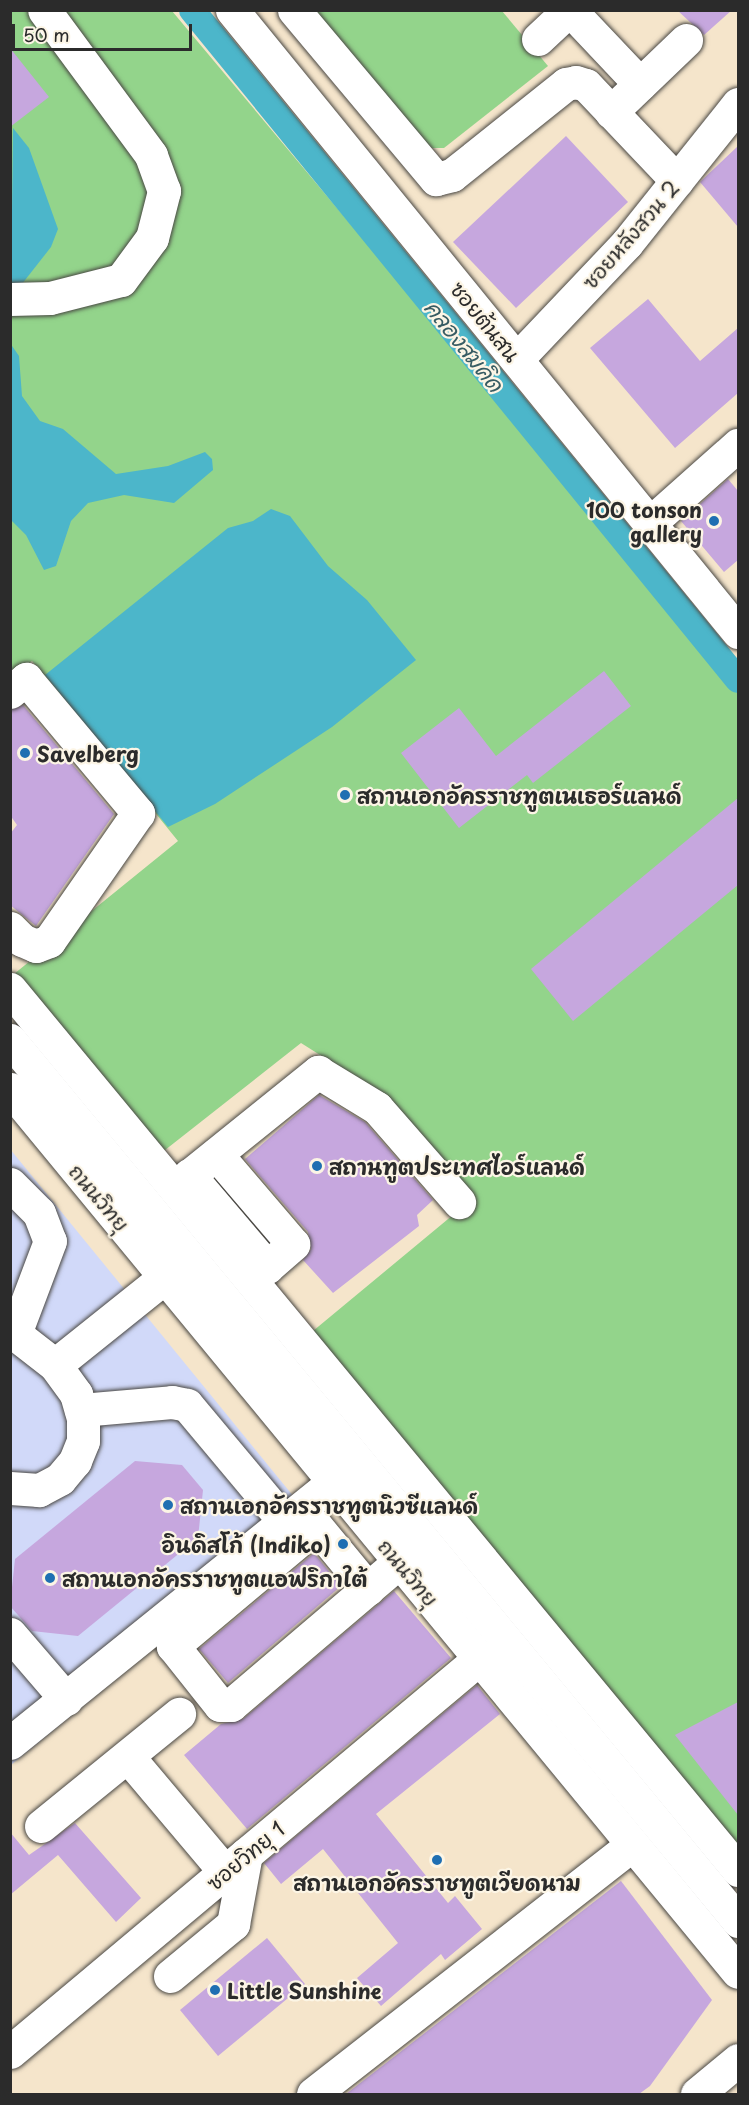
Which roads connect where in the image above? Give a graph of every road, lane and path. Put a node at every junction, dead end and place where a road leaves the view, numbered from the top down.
1 (44, 10) edge
2 (232, 10) edge
3 (294, 10) edge
4 (569, 10) edge
5 (538, 39) dead end
6 (686, 40) dead end
7 (640, 84) junction
8 (738, 104) edge
9 (611, 112) junction
10 (677, 181) junction
11 (16, 299) edge
12 (517, 359) junction
13 (738, 445) edge
14 (650, 523) junction
15 (738, 632) edge
16 (10, 692) edge
17 (14, 939) edge
18 (10, 989) edge
19 (14, 1051) edge
20 (10, 1089) edge
21 (50, 1112) junction
22 (216, 1154) junction
23 (182, 1181) junction
24 (10, 1184) edge
25 (459, 1202) dead end
26 (165, 1277) junction
27 (13, 1331) edge
28 (56, 1365) junction
29 (81, 1410) junction
30 (334, 1482) junction
31 (10, 1488) edge
32 (285, 1521) junction
33 (400, 1561) junction
34 (368, 1589) junction
35 (10, 1634) edge
36 (480, 1658) junction
37 (66, 1699) junction
38 (179, 1714) dead end
39 (10, 1743) edge
40 (129, 1758) junction
41 (41, 1826) dead end
42 (632, 1845) junction
43 (236, 1863) junction
44 (738, 1870) edge
45 (738, 1921) edge
46 (738, 1972) edge
47 (171, 1976) dead end
48 (10, 2052) edge
49 (738, 2060) edge
50 (313, 2094) edge
51 (697, 2094) edge

1 - 11 main road
2 - 12 main road, ซอยต้นสน
3 - 9 main road
4 - 5 main road
4 - 7 main road
6 - 7 main road
7 - 9 main road
8 - 10 main road, ซอยหลังสวน 2
9 - 10 main road
10 - 12 main road, ซอยหลังสวน 2
12 - 14 main road, ซอยต้นสน
13 - 14 main road
14 - 15 main road, ซอยต้นสน
16 - 17 main road
18 - 23 main road
19 - 21 main road, ถนนวิทยุ
20 - 21 main road, ถนนวิทยุ
21 - 26 main road, ถนนวิทยุ
21 - 45 main road, ถนนวิทยุ
22 - 23 main road
22 - 23 main road
22 - 25 main road
23 - 44 main road
24 - 27 main road
26 - 28 main road
26 - 30 main road, ถนนวิทยุ
27 - 28 main road
28 - 29 main road
29 - 31 main road
29 - 32 main road
30 - 32 main road
30 - 33 main road, ถนนวิทยุ
32 - 37 main road
33 - 34 main road
33 - 36 main road, ถนนวิทยุ
34 - 34 main road
35 - 37 main road
36 - 42 main road, ถนนวิทยุ
36 - 43 main road, ซอยวิทยุ 1
37 - 39 main road
38 - 40 main road
40 - 41 main road
40 - 43 main road
42 - 46 main road, ถนนวิทยุ
42 - 50 main road
43 - 47 main road
43 - 48 main road, ซอยวิทยุ 1
49 - 51 main road

